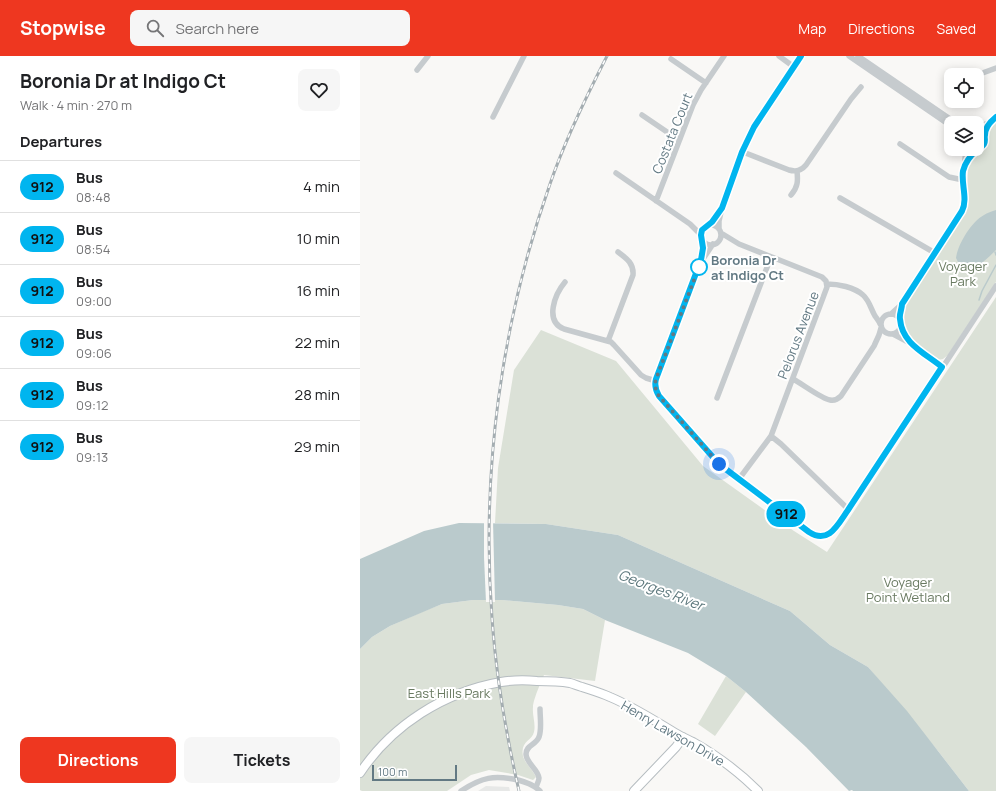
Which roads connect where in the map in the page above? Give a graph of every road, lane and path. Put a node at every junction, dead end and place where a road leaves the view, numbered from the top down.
1 (428, 56) edge
2 (524, 56) edge
3 (724, 56) edge
4 (779, 56) edge
5 (801, 56) edge
6 (849, 56) edge
7 (858, 56) edge
8 (671, 59) dead end
9 (794, 67) junction
10 (996, 68) edge
11 (417, 70) dead end
12 (984, 72) edge
13 (706, 83) junction
14 (861, 87) dead end
15 (642, 115) dead end
16 (946, 116) edge
17 (996, 116) edge
18 (493, 117) dead end
19 (944, 121) edge
20 (990, 122) junction
21 (984, 125) edge
22 (984, 135) edge
23 (680, 139) junction
24 (900, 144) dead end
25 (742, 152) junction
26 (965, 156) edge
27 (972, 156) edge
28 (964, 168) junction
29 (797, 172) junction
30 (616, 173) dead end
31 (962, 180) junction
32 (791, 195) dead end
33 (840, 198) dead end
34 (656, 201) junction
35 (722, 208) junction
36 (690, 224) junction
37 (707, 226) junction
38 (720, 231) junction
39 (702, 238) junction
40 (715, 243) junction
41 (739, 244) junction
42 (618, 252) dead end
43 (934, 252) junction
44 (771, 257) junction
45 (701, 260) junction
46 (565, 282) dead end
47 (827, 284) junction
48 (996, 286) edge
49 (902, 304) junction
50 (873, 310) junction
51 (888, 315) junction
52 (900, 319) junction
53 (881, 326) junction
54 (900, 327) junction
55 (891, 334) junction
56 (608, 341) junction
57 (910, 343) junction
58 (874, 346) junction
59 (942, 367) junction
60 (793, 379) junction
61 (656, 381) junction
62 (717, 398) dead end
63 (771, 436) junction
64 (739, 479) junction
65 (848, 510) junction
66 (540, 709) dead end
67 (683, 737) junction
68 (360, 773) edge
69 (538, 789) edge
70 (461, 791) edge
71 (634, 791) edge
72 (758, 791) edge

1 - 11 street
2 - 18 street
3 - 13 street, Costata Court
4 - 9 street
5 - 9 street
6 - 19 street
7 - 16 street
8 - 13 street
9 - 25 street
10 - 12 street
13 - 23 street, Costata Court
14 - 29 street
15 - 23 street
17 - 20 street
20 - 21 street
20 - 22 street
23 - 34 street, Costata Court
24 - 31 street
25 - 29 street
25 - 35 street
26 - 28 street
27 - 28 street
28 - 31 street
29 - 32 street
30 - 34 street
31 - 43 street
33 - 43 street
34 - 36 street
35 - 37 street
35 - 38 street
36 - 37 street
36 - 39 street
37 - 38 street
37 - 39 street
38 - 40 street
38 - 41 street, Pelorus Avenue
39 - 40 street
39 - 45 street
40 - 41 street, Pelorus Avenue
40 - 45 street
41 - 44 street, Pelorus Avenue
42 - 56 street
43 - 49 street
44 - 47 street, Pelorus Avenue
44 - 62 street
45 - 61 street
46 - 56 street
47 - 50 street
47 - 60 street, Pelorus Avenue
48 - 59 street
49 - 51 street
49 - 52 street
50 - 51 street
50 - 53 street
51 - 52 street
51 - 53 street
52 - 54 street
53 - 55 street
53 - 58 street
54 - 55 street
54 - 57 street
55 - 57 street
55 - 58 street
56 - 61 street
57 - 59 street
58 - 60 street
59 - 65 street
60 - 63 street, Pelorus Avenue
61 - 64 street
63 - 64 street, Pelorus Avenue
63 - 65 street
64 - 65 street
66 - 69 street
67 - 68 main road, Henry Lawson Drive
67 - 71 main road
67 - 72 main road, Henry Lawson Drive
69 - 70 street

